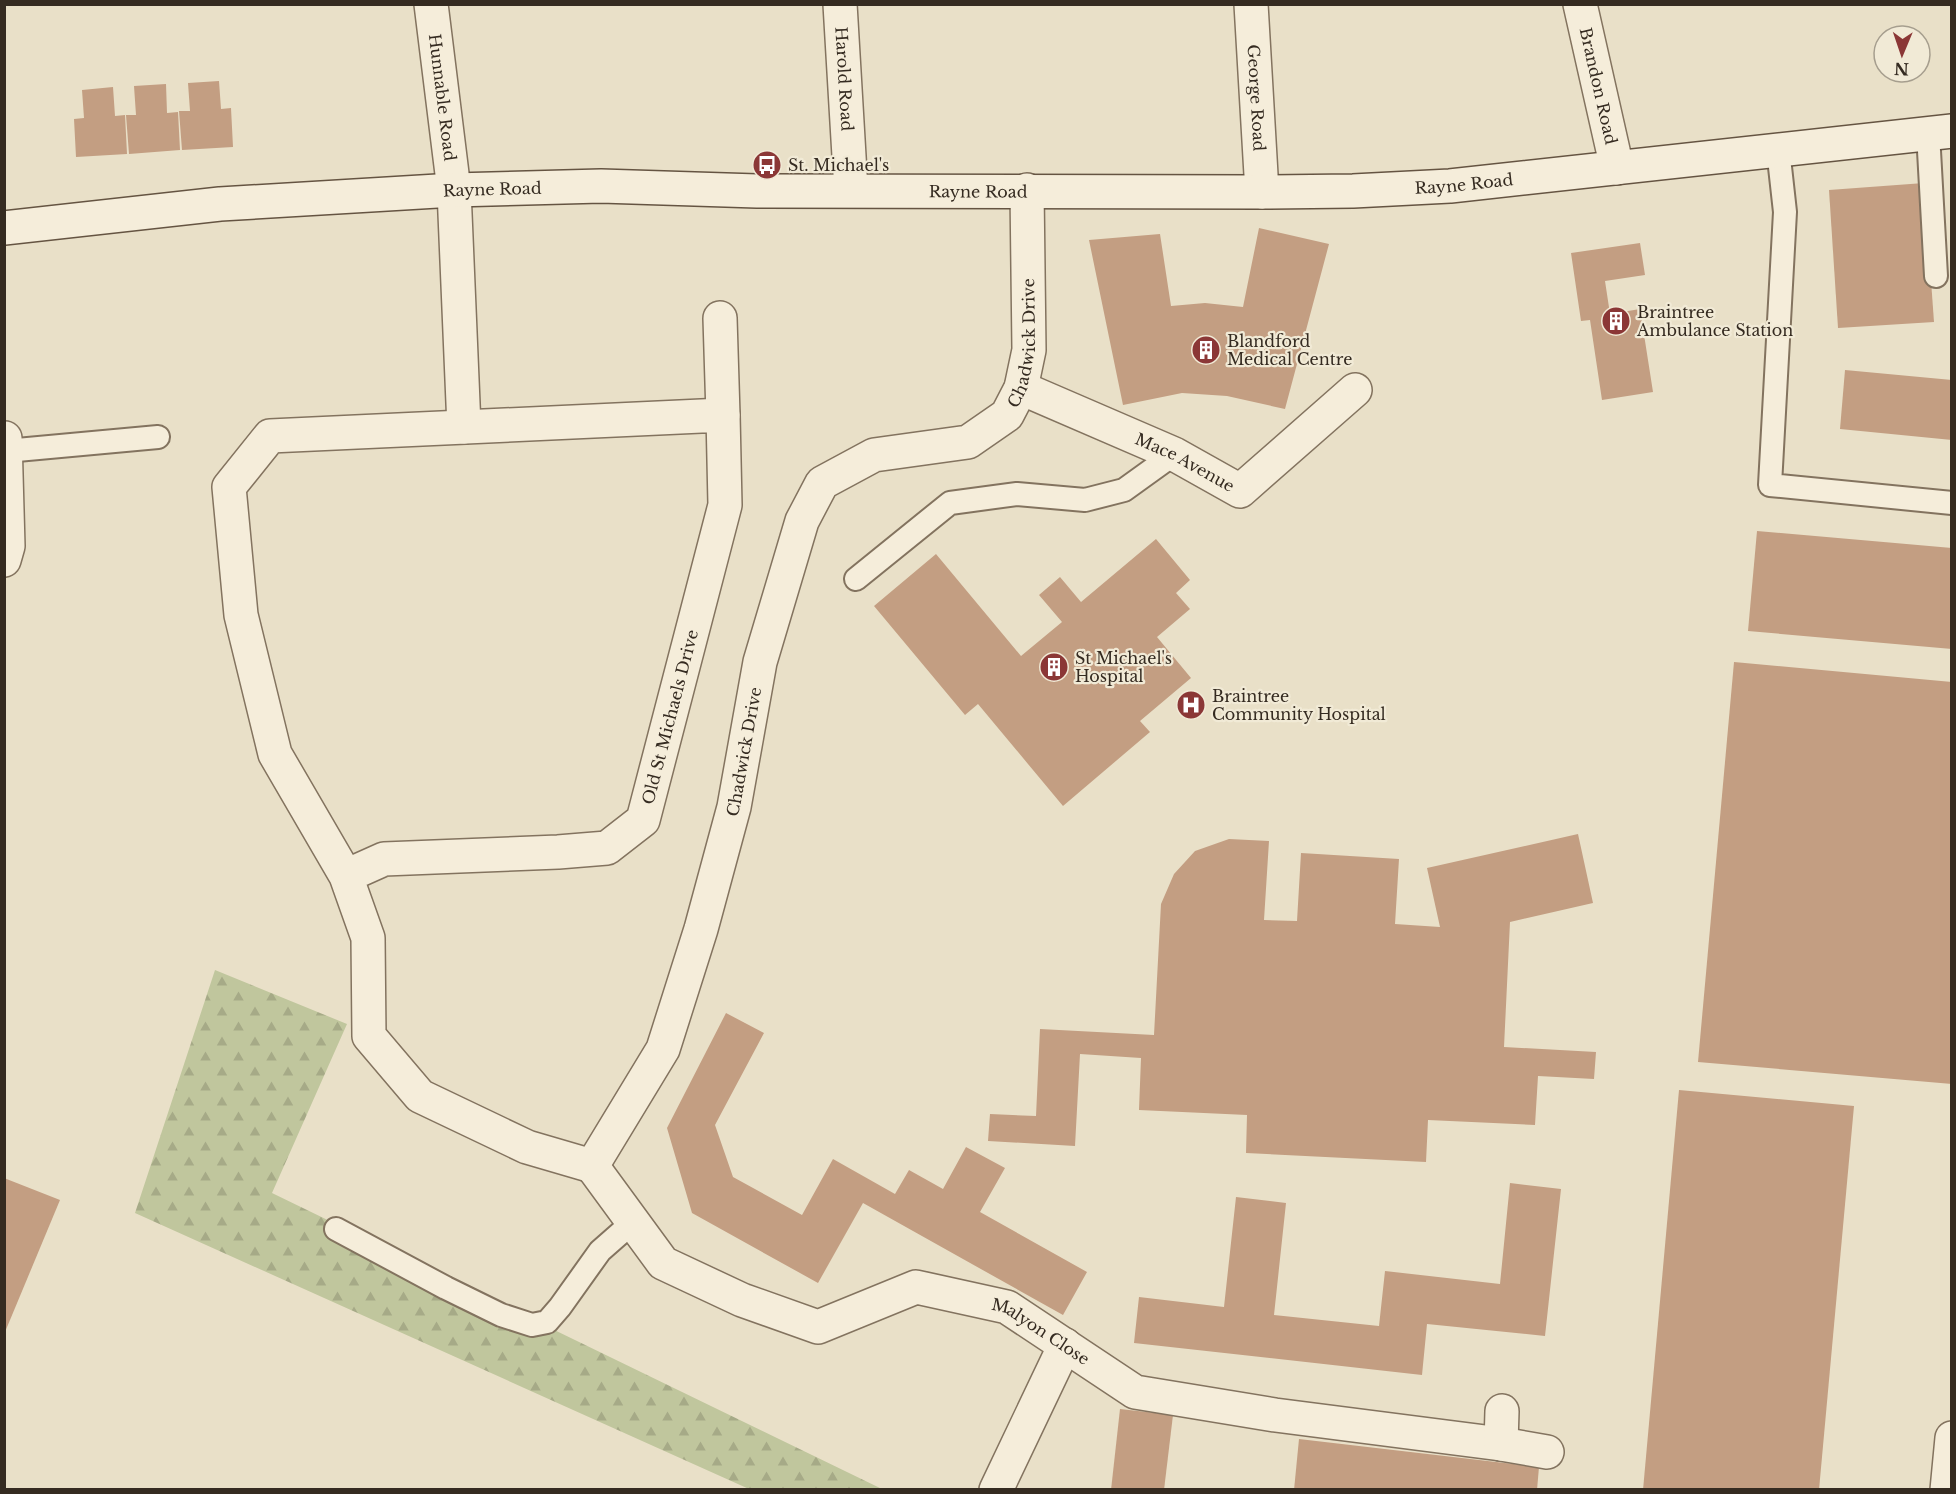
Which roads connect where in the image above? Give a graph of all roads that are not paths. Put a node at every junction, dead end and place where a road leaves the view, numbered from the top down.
1 (431, 4) edge
2 (840, 4) edge
3 (1251, 4) edge
4 (1580, 4) edge
5 (1940, 132) edge
6 (1778, 149) junction
7 (1617, 168) junction
8 (454, 190) junction
9 (851, 190) junction
10 (1027, 190) junction
11 (1262, 192) junction
12 (4, 228) edge
13 (1936, 276) dead end
14 (720, 318) dead end
15 (1021, 388) junction
16 (1355, 390) dead end
17 (723, 415) junction
18 (464, 428) junction
19 (158, 437) dead end
20 (6, 444) edge
21 (1174, 454) junction
22 (1952, 503) edge
23 (4, 560) edge
24 (856, 579) dead end
25 (346, 876) junction
26 (592, 1166) junction
27 (633, 1222) junction
28 (336, 1229) dead end
29 (1065, 1345) junction
30 (1502, 1411) dead end
31 (1952, 1438) edge
32 (1501, 1444) junction
33 (1547, 1452) dead end
34 (996, 1490) edge
35 (1947, 1490) edge

1 - 8 street, Hunnable Road
2 - 9 street, Harold Road
3 - 11 street, George Road
4 - 7 street, Brandon Road
5 - 6 street, Rayne Road
5 - 13 lane
6 - 7 street, Rayne Road
6 - 22 lane
7 - 11 street, Rayne Road
8 - 9 street, Rayne Road
8 - 12 street, Rayne Road
8 - 18 street
9 - 10 street, Rayne Road
10 - 11 street, Rayne Road
10 - 15 street, Chadwick Drive
14 - 17 street, Old St Michaels Drive
15 - 21 street, Mace Avenue
15 - 26 street, Chadwick Drive
16 - 21 street, Mace Avenue
17 - 18 street
17 - 25 street, Old St Michaels Drive
18 - 25 street
19 - 20 lane
20 - 23 street
21 - 24 lane
25 - 26 street
26 - 27 street, Malyon Close
27 - 28 lane
27 - 29 street, Malyon Close
29 - 32 street, Malyon Close
29 - 34 street
30 - 32 street
31 - 35 street
32 - 33 street, Malyon Close

